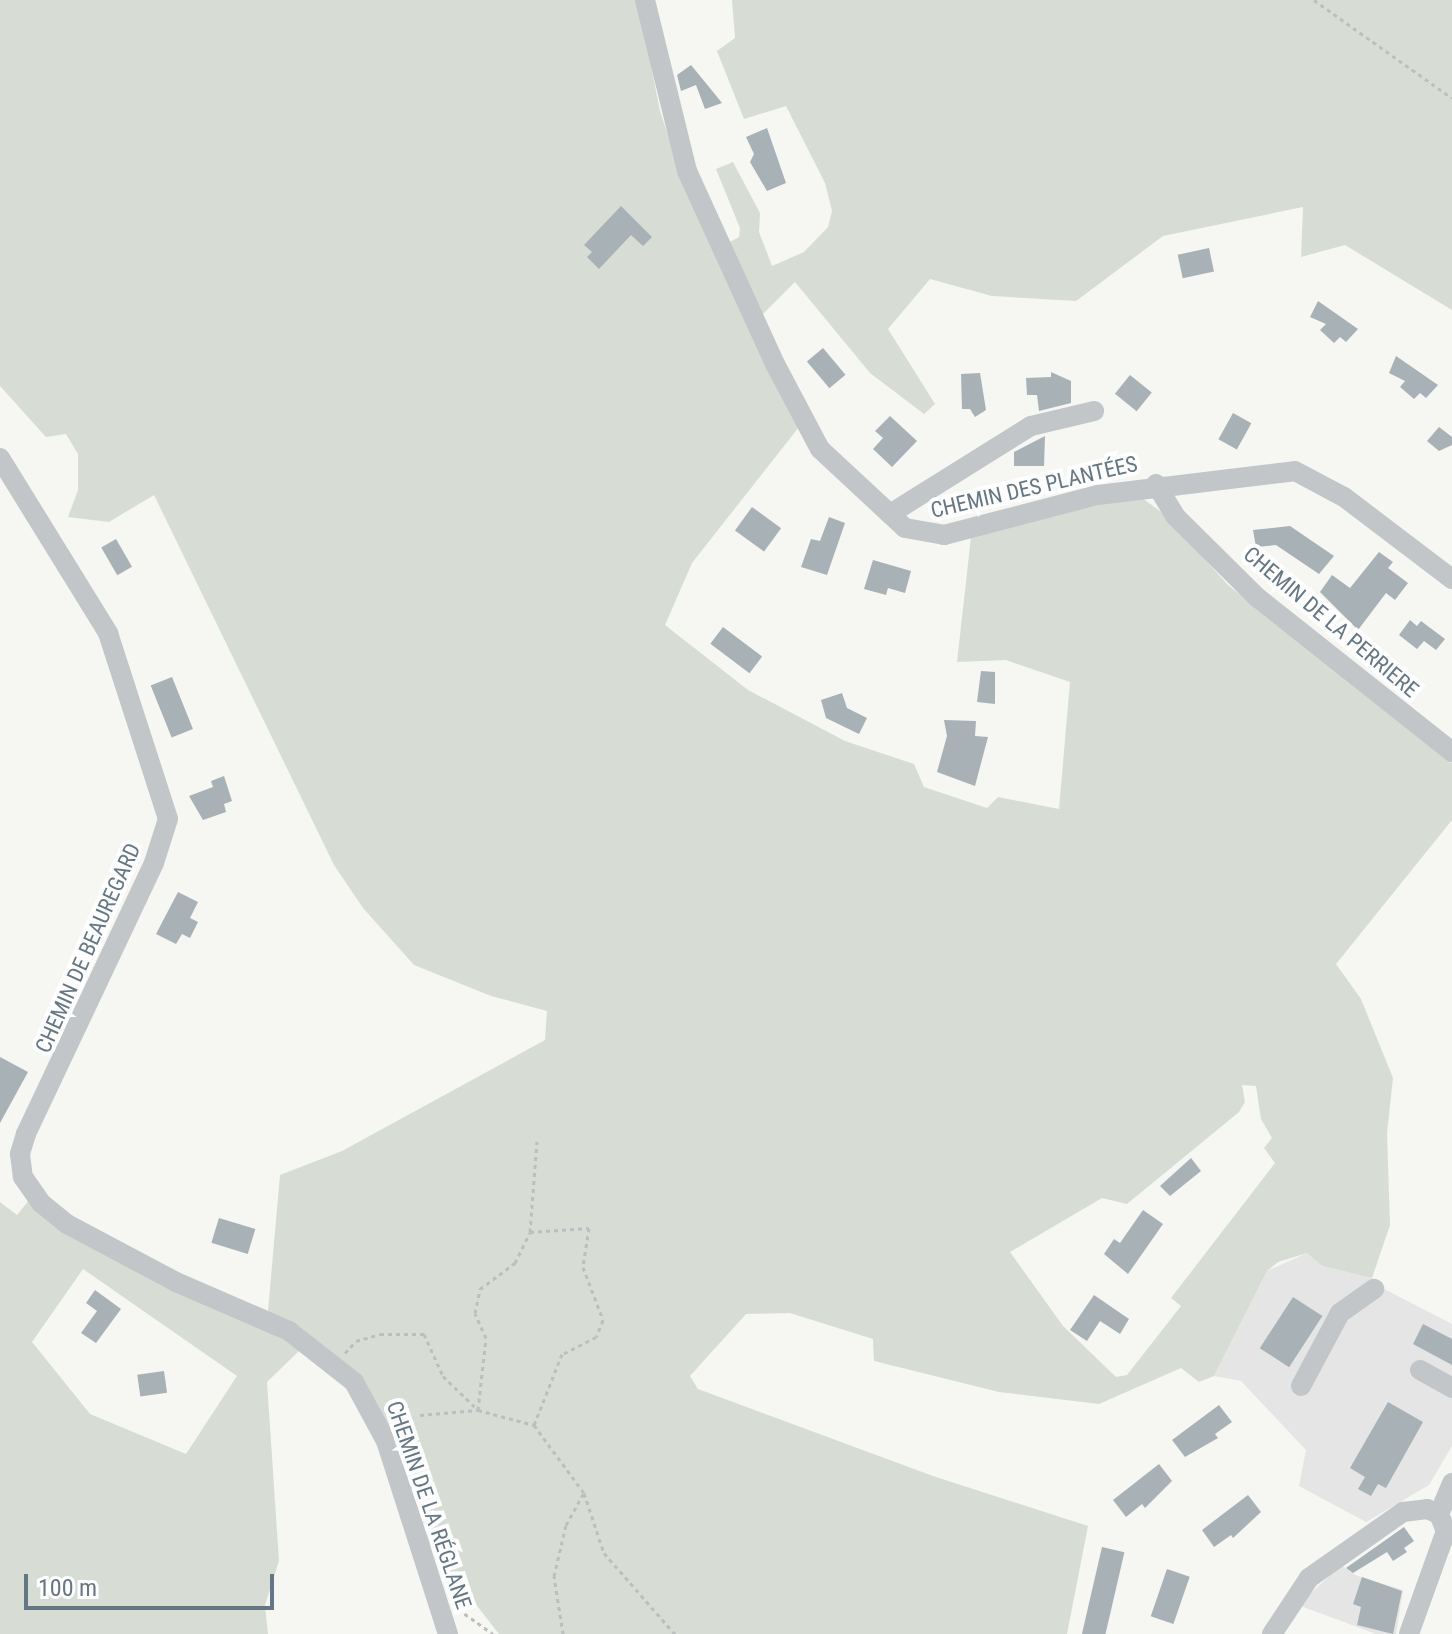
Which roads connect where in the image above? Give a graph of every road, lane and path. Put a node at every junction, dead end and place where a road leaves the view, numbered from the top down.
1 (645, 0) edge
2 (1314, 0) edge
3 (1452, 98) edge
4 (1094, 411) dead end
5 (0, 458) edge
6 (1156, 484) junction
7 (890, 514) junction
8 (1452, 579) edge
9 (1452, 752) edge
10 (537, 1141) dead end
11 (530, 1232) junction
12 (1374, 1289) dead end
13 (289, 1331) joint
14 (336, 1364) junction
15 (1420, 1370) dead end
16 (1301, 1386) dead end
17 (1452, 1388) edge
18 (478, 1410) junction
19 (420, 1415) dead end
20 (534, 1425) junction
21 (1452, 1483) edge
22 (584, 1493) junction
23 (1439, 1514) junction
24 (438, 1598) junction
25 (448, 1634) edge
26 (493, 1634) edge
27 (563, 1634) edge
28 (675, 1634) edge
29 (1272, 1634) edge
30 (1409, 1634) edge

1 - 7 street, CHEMIN DES PLANTÉES
2 - 3 path
4 - 7 street
5 - 13 street, CHEMIN DE BEAUREGARD
6 - 7 street, CHEMIN DES PLANTÉES
6 - 8 street, CHEMIN DES PLANTÉES
6 - 9 street, CHEMIN DE LA PERRIERE
10 - 11 path
11 - 18 path
11 - 20 path
12 - 16 street
13 - 14 street, CHEMIN DE LA RÉGLANE
14 - 18 path
14 - 24 street, CHEMIN DE LA RÉGLANE
15 - 17 street
18 - 19 path
18 - 20 path
20 - 22 path
21 - 23 street
22 - 27 path
22 - 28 path
23 - 29 street
23 - 30 street
24 - 25 street, CHEMIN DE LA RÉGLANE
24 - 26 path

